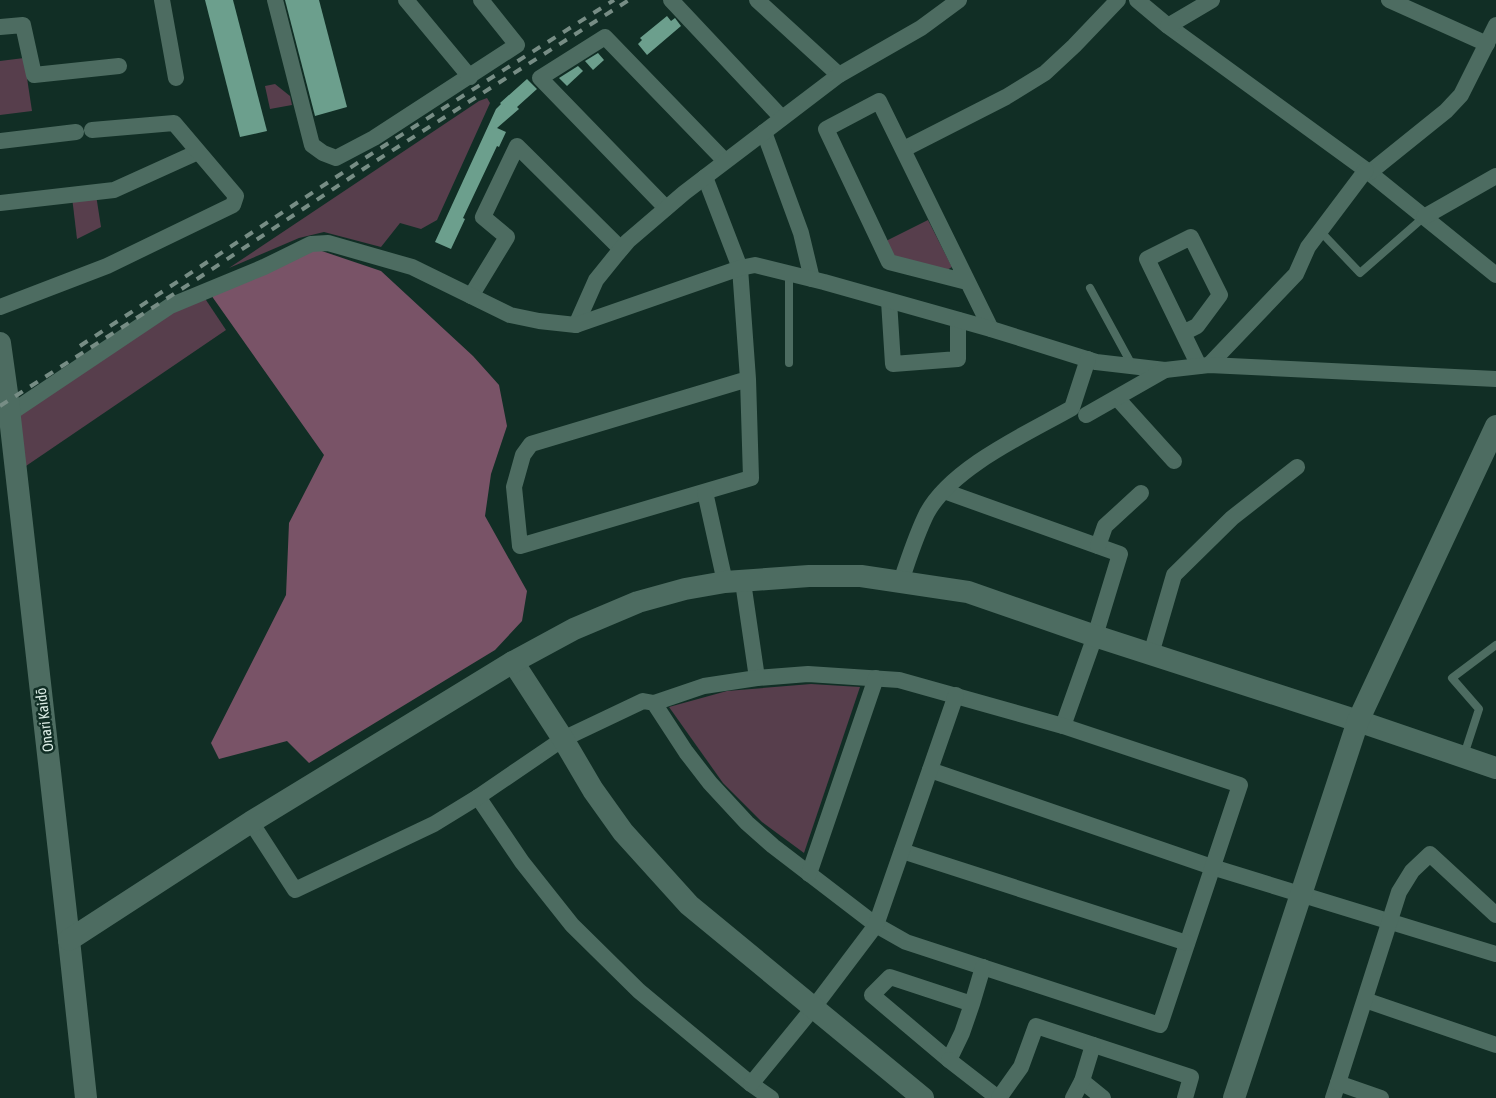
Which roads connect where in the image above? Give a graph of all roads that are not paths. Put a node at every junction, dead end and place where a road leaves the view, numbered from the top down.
1 (162, 0) edge
2 (275, 0) edge
3 (406, 0) edge
4 (671, 0) edge
5 (757, 0) edge
6 (960, 0) edge
7 (1118, 0) edge
8 (1137, 0) edge
9 (1212, 0) edge
10 (1389, 0) edge
11 (482, 1) edge
12 (1496, 25) edge
13 (1168, 26) junction
14 (0, 27) edge
15 (1487, 44) junction
16 (111, 70) dead end
17 (179, 71) dead end
18 (839, 75) junction
19 (470, 77) junction
20 (782, 118) junction
21 (92, 130) dead end
22 (76, 132) dead end
23 (764, 132) junction
24 (0, 142) edge
25 (904, 150) junction
26 (198, 152) junction
27 (725, 161) junction
28 (1368, 171) junction
29 (1496, 176) edge
30 (705, 177) junction
31 (0, 204) edge
32 (666, 208) junction
33 (1424, 217) junction
34 (1320, 231) junction
35 (621, 249) junction
36 (740, 268) junction
37 (789, 274) junction
38 (1496, 275) edge
39 (812, 279) junction
40 (967, 282) junction
41 (1090, 288) dead end
42 (471, 296) junction
43 (890, 301) junction
44 (0, 307) edge
45 (958, 320) junction
46 (576, 325) junction
47 (991, 330) junction
48 (1183, 333) junction
49 (0, 343) edge
50 (1088, 359) junction
51 (789, 363) dead end
52 (1132, 366) junction
53 (1204, 366) junction
54 (1165, 370) junction
55 (748, 379) junction
56 (1496, 379) edge
57 (1116, 398) junction
58 (9, 414) junction
59 (1086, 415) dead end
60 (1496, 426) edge
61 (1174, 461) dead end
62 (1297, 467) dead end
63 (944, 491) junction
64 (705, 492) junction
65 (1141, 494) dead end
66 (1098, 546) junction
67 (734, 582) junction
68 (901, 582) junction
69 (1095, 636) junction
70 (1496, 645) edge
71 (1151, 654) junction
72 (513, 662) junction
73 (756, 678) junction
74 (876, 678) junction
75 (956, 696) junction
76 (654, 704) junction
77 (1358, 721) junction
78 (1063, 726) junction
79 (563, 739) junction
80 (1464, 757) junction
81 (1496, 768) edge
82 (930, 770) junction
83 (478, 797) junction
84 (251, 822) junction
85 (902, 851) junction
86 (1212, 867) junction
87 (809, 874) junction
88 (1301, 894) junction
89 (1496, 916) edge
90 (1390, 920) junction
91 (876, 925) junction
92 (69, 940) junction
93 (1187, 943) junction
94 (1496, 954) edge
95 (984, 967) junction
96 (1365, 1000) junction
97 (972, 1004) junction
98 (814, 1007) junction
99 (1093, 1044) junction
100 (1496, 1045) edge
101 (949, 1060) junction
102 (1082, 1081) junction
103 (751, 1084) junction
104 (1336, 1091) edge
105 (86, 1098) edge
106 (771, 1098) edge
107 (923, 1098) edge
108 (998, 1098) edge
109 (1073, 1098) edge
110 (1103, 1098) edge
111 (1185, 1098) edge
112 (1234, 1098) edge
113 (1381, 1098) edge

1 - 17 street
2 - 19 street
3 - 19 street
4 - 20 street
5 - 18 street
6 - 18 street
7 - 25 street
8 - 13 street
9 - 13 street
10 - 15 street
11 - 19 street
12 - 15 street
13 - 28 street
14 - 16 street
15 - 28 street
18 - 20 street
20 - 23 street
21 - 26 street
22 - 24 street
23 - 27 street
23 - 39 street
25 - 40 street
25 - 40 street
26 - 31 street
26 - 44 street
27 - 30 street
27 - 32 street
28 - 33 street
28 - 34 street
29 - 33 street
30 - 32 street
30 - 36 street
32 - 35 street
33 - 34 lane
33 - 38 street
34 - 53 street
35 - 42 street
35 - 46 street
36 - 37 street
36 - 46 street
36 - 55 street
37 - 39 street
37 - 51 lane
39 - 43 street
40 - 47 street
41 - 52 lane
42 - 46 street
42 - 58 street
43 - 45 street
43 - 45 street
45 - 47 street
47 - 50 street
48 - 48 street
48 - 53 street
49 - 58 street, Onari Kaidō
50 - 52 street
50 - 63 street
52 - 54 street
53 - 54 street
53 - 56 street
54 - 57 street
55 - 64 street
55 - 64 street
57 - 59 street
57 - 61 street
58 - 92 street, Onari Kaidō
60 - 77 street
62 - 71 street
63 - 66 street
63 - 68 street
64 - 67 street
65 - 66 street
66 - 69 street
67 - 68 street
67 - 72 street
67 - 73 street
68 - 69 street
69 - 71 street
69 - 78 street
70 - 80 lane
71 - 77 street
72 - 79 street
72 - 84 street
73 - 74 street
73 - 76 street
74 - 75 street
74 - 87 street
75 - 78 street
75 - 82 street
76 - 79 street
76 - 87 street
77 - 80 street
77 - 88 street
78 - 86 street
79 - 83 street
79 - 98 street
80 - 81 street
82 - 85 street
82 - 86 street
83 - 84 street
83 - 103 street
84 - 92 street
85 - 91 street
85 - 93 street
86 - 88 street
86 - 93 street
87 - 91 street
88 - 90 street
88 - 112 street
89 - 90 street
90 - 94 street
90 - 96 street
91 - 95 street
91 - 98 street
92 - 105 street, Onari Kaidō
93 - 95 street
95 - 97 street
96 - 100 street
96 - 104 street
97 - 101 street
97 - 101 street
98 - 103 street
98 - 107 street
99 - 102 street
99 - 108 street
99 - 111 street
101 - 108 street
102 - 109 street
102 - 110 street
103 - 106 street
104 - 113 street

